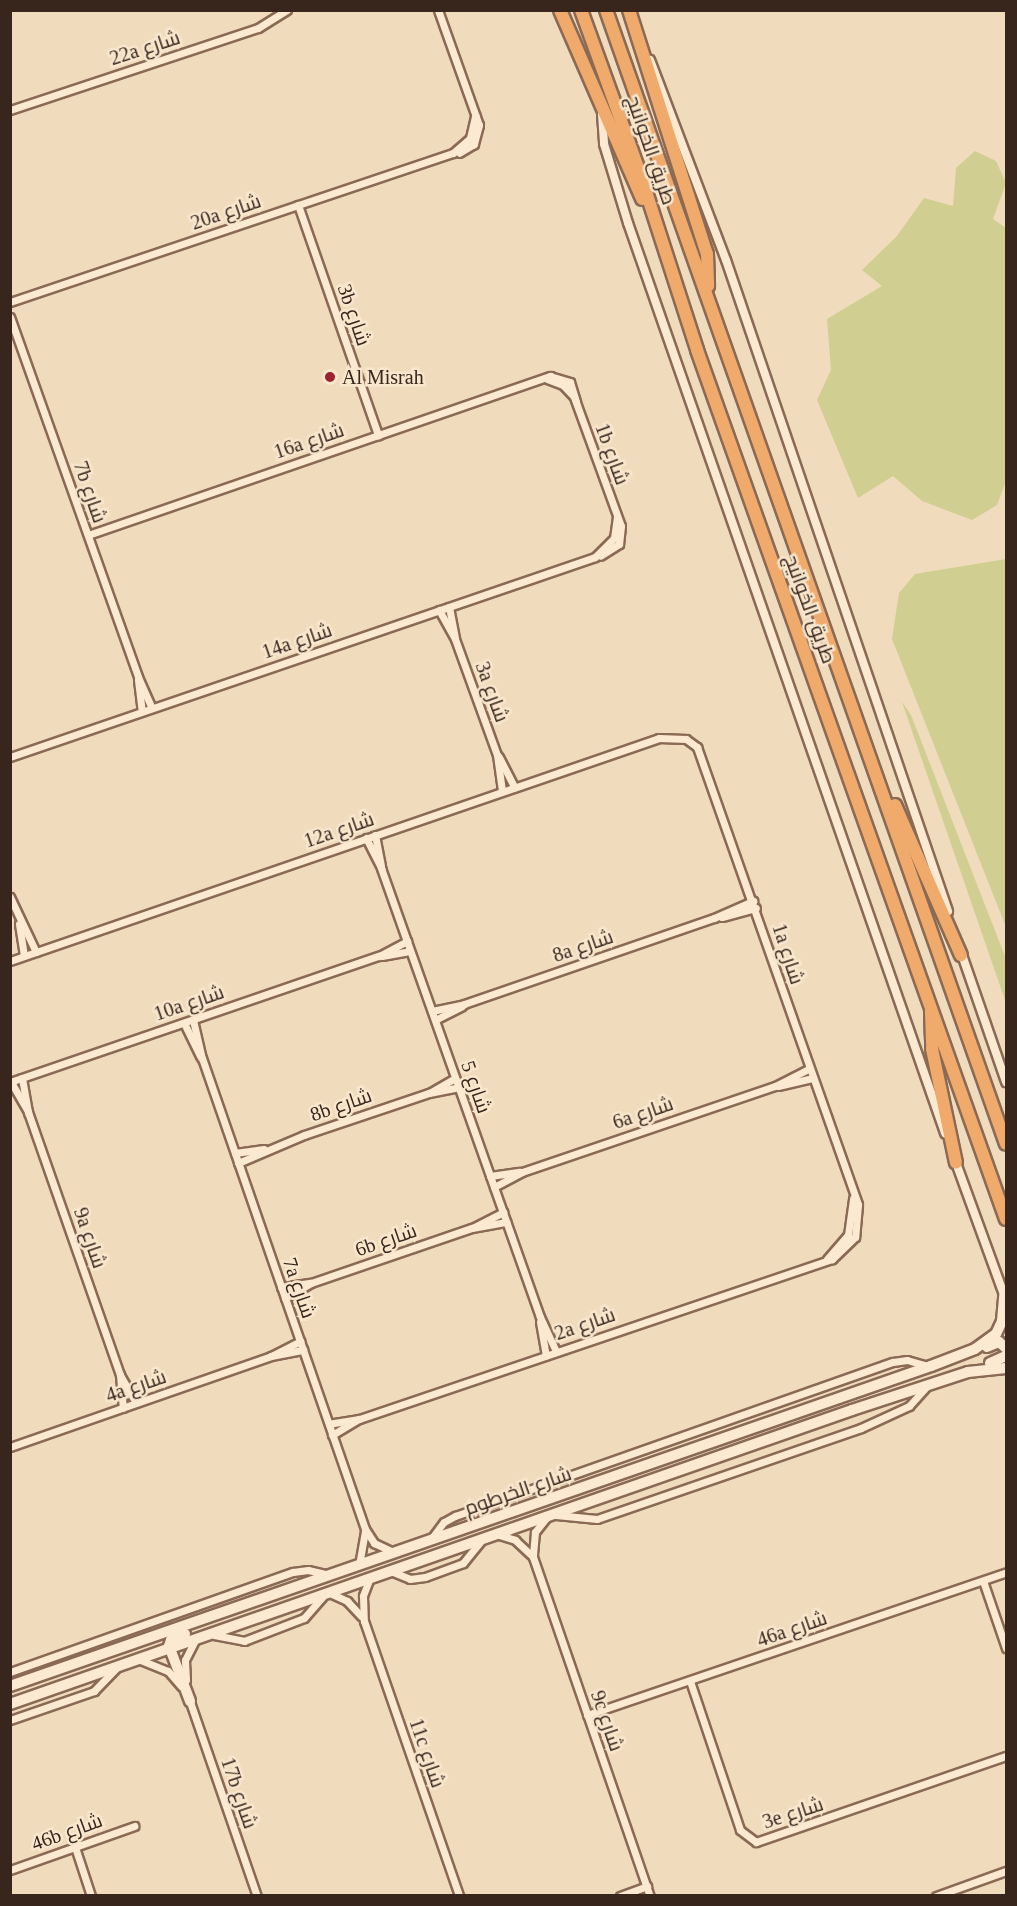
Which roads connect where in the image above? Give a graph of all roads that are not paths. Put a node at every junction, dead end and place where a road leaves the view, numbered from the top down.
1 (287, 10) edge
2 (438, 10) edge
3 (560, 10) edge
4 (581, 10) edge
5 (606, 10) edge
6 (629, 10) edge
7 (641, 47) junction
8 (10, 110) edge
9 (602, 114) junction
10 (298, 205) junction
11 (659, 232) junction
12 (707, 291) junction
13 (10, 302) edge
14 (10, 317) edge
15 (565, 382) joint
16 (378, 435) junction
17 (88, 535) junction
18 (617, 540) joint
19 (449, 607) junction
20 (440, 610) junction
21 (455, 639) junction
22 (138, 677) junction
23 (152, 708) junction
24 (142, 711) junction
25 (679, 737) joint
26 (497, 755) junction
27 (10, 756) edge
28 (872, 758) junction
29 (514, 787) junction
30 (502, 791) junction
31 (375, 835) junction
32 (366, 838) junction
33 (381, 868) junction
34 (10, 897) edge
35 (754, 905) junction
36 (19, 921) junction
37 (407, 941) junction
38 (410, 951) junction
39 (36, 952) junction
40 (961, 955) junction
41 (24, 956) junction
42 (379, 956) junction
43 (10, 961) edge
44 (464, 1004) junction
45 (932, 1005) junction
46 (432, 1011) junction
47 (193, 1020) junction
48 (435, 1020) junction
49 (184, 1023) junction
50 (202, 1058) junction
51 (809, 1069) junction
52 (22, 1078) junction
53 (455, 1078) junction
54 (812, 1078) junction
55 (11, 1082) edge
56 (1006, 1082) edge
57 (775, 1086) junction
58 (459, 1088) junction
59 (429, 1093) junction
60 (28, 1112) junction
61 (1006, 1144) edge
62 (264, 1149) junction
63 (235, 1153) junction
64 (238, 1163) junction
65 (956, 1163) junction
66 (522, 1172) junction
67 (490, 1176) junction
68 (494, 1186) junction
69 (503, 1212) junction
70 (1006, 1219) edge
71 (506, 1221) junction
72 (472, 1228) junction
73 (854, 1230) joint
74 (311, 1283) junction
75 (281, 1287) junction
76 (285, 1298) junction
77 (1005, 1299) edge
78 (540, 1317) junction
79 (300, 1341) junction
80 (1006, 1348) edge
81 (303, 1350) junction
82 (556, 1351) junction
83 (964, 1353) junction
84 (546, 1355) junction
85 (271, 1356) junction
86 (1006, 1356) edge
87 (931, 1366) junction
88 (1006, 1368) edge
89 (968, 1372) junction
90 (120, 1375) junction
91 (926, 1386) junction
92 (136, 1404) junction
93 (123, 1408) junction
94 (359, 1419) junction
95 (328, 1424) junction
96 (332, 1435) junction
97 (10, 1447) edge
98 (671, 1456) junction
99 (639, 1485) junction
100 (551, 1517) junction
101 (365, 1529) junction
102 (499, 1534) junction
103 (429, 1541) junction
104 (481, 1541) junction
105 (396, 1552) junction
106 (532, 1557) junction
107 (359, 1565) junction
108 (393, 1572) junction
109 (1006, 1572) edge
110 (331, 1575) junction
111 (369, 1580) junction
112 (983, 1581) junction
113 (327, 1595) junction
114 (264, 1599) junction
115 (363, 1621) junction
116 (194, 1641) junction
117 (1006, 1648) edge
118 (170, 1650) junction
119 (138, 1659) junction
120 (118, 1666) junction
121 (10, 1672) edge
122 (690, 1682) junction
123 (10, 1686) edge
124 (190, 1701) junction
125 (10, 1704) edge
126 (587, 1715) junction
127 (10, 1720) edge
128 (1006, 1756) edge
129 (134, 1826) dead end
130 (75, 1847) junction
131 (10, 1870) edge
132 (1006, 1871) edge
133 (647, 1886) junction
134 (944, 1894) edge
135 (91, 1896) edge
136 (257, 1896) edge
137 (459, 1896) edge
138 (620, 1896) edge
139 (650, 1896) edge

1 - 8 street, 22a شارع
2 - 10 street, 20a شارع
3 - 9 highway
4 - 11 highway, طريق الخوانيج
5 - 12 highway, طريق الخوانيج
6 - 7 highway
7 - 12 highway
7 - 40 street
9 - 11 highway
9 - 65 street
10 - 13 street, 20a شارع
10 - 16 street, 3b شارع
11 - 45 highway, طريق الخوانيج
12 - 28 highway, طريق الخوانيج
14 - 17 street, 7b شارع
15 - 16 street, 16a شارع
15 - 18 street, 1b شارع
16 - 17 street, 16a شارع
17 - 22 street, 7b شارع
18 - 19 street, 14a شارع
19 - 20 street, 14a شارع
19 - 21 street, 3a شارع
20 - 21 street, 3a شارع
20 - 23 street, 14a شارع
21 - 26 street, 3a شارع
22 - 23 street, 7b شارع
22 - 24 street, 7b شارع
23 - 24 street, 14a شارع
24 - 27 street, 14a شارع
25 - 29 street, 12a شارع
25 - 35 street, 1a شارع
26 - 29 street, 3a شارع
26 - 30 street, 3a شارع
28 - 40 highway
28 - 61 highway, طريق الخوانيج
29 - 30 street, 12a شارع
30 - 31 street, 12a شارع
31 - 32 street, 12a شارع
31 - 33 street, شارع 5
32 - 33 street, شارع 5
32 - 39 street, 12a شارع
33 - 37 street, شارع 5
34 - 36 street
35 - 44 street, 8a شارع
35 - 51 street, 1a شارع
36 - 39 street
36 - 41 street
37 - 38 street, شارع 5
37 - 42 street, 10a شارع
38 - 42 street, 10a شارع
38 - 46 street, شارع 5
39 - 41 street, 12a شارع
40 - 56 street
41 - 43 street, 12a شارع
42 - 47 street, 10a شارع
44 - 46 street, 8a شارع
44 - 48 street, 8a شارع
45 - 65 highway
45 - 70 highway, طريق الخوانيج
46 - 48 street, شارع 5
47 - 49 street, 10a شارع
47 - 50 street, 7a شارع
48 - 53 street, شارع 5
49 - 50 street, 7a شارع
49 - 52 street, 10a شارع
50 - 63 street, 7a شارع
51 - 54 street, 1a شارع
51 - 57 street, 6a شارع
52 - 55 street, 10a شارع
52 - 60 street, 9a شارع
53 - 58 street, شارع 5
53 - 59 street, 8b شارع
54 - 57 street, 6a شارع
54 - 73 street, 1a شارع
55 - 60 street, 9a شارع
57 - 66 street, 6a شارع
58 - 59 street, 8b شارع
58 - 67 street, شارع 5
59 - 62 street, 8b شارع
60 - 90 street, 9a شارع
62 - 63 street, 8b شارع
62 - 64 street, 8b شارع
63 - 64 street, 7a شارع
64 - 75 street, 7a شارع
65 - 77 street
66 - 67 street, 6a شارع
66 - 68 street, 6a شارع
67 - 68 street, شارع 5
68 - 69 street, شارع 5
69 - 71 street, شارع 5
69 - 72 street, 6b شارع
71 - 72 street, 6b شارع
71 - 78 street, شارع 5
72 - 74 street, 6b شارع
73 - 82 street, 2a شارع
74 - 75 street, 6b شارع
74 - 76 street, 6b شارع
75 - 76 street, 7a شارع
76 - 79 street, 7a شارع
77 - 83 main road, شارع الخرطوم
78 - 82 street, شارع 5
78 - 84 street, شارع 5
79 - 81 street, 7a شارع
79 - 85 street, 4a شارع
80 - 83 main road
81 - 85 street, 4a شارع
81 - 95 street, 7a شارع
82 - 84 street, 2a شارع
83 - 87 main road, شارع الخرطوم
84 - 94 street, 2a شارع
85 - 92 street, 4a شارع
86 - 89 main road
87 - 98 main road, شارع الخرطوم
87 - 103 street
88 - 89 main road, شارع الخرطوم
89 - 91 main road, شارع الخرطوم
90 - 92 street, 9a شارع
90 - 93 street, 9a شارع
91 - 99 main road, شارع الخرطوم
91 - 100 street
92 - 93 street, 4a شارع
93 - 97 street, 4a شارع
94 - 95 street, 2a شارع
94 - 96 street, 2a شارع
95 - 96 street, 7a شارع
96 - 101 street, 7a شارع
98 - 99 main road
98 - 103 main road, شارع الخرطوم
99 - 100 main road, شارع الخرطوم
100 - 102 main road, شارع الخرطوم
100 - 106 street
101 - 105 street, 7a شارع
101 - 107 street, 7a شارع
102 - 104 main road, شارع الخرطوم
102 - 106 street
103 - 105 main road, شارع الخرطوم
104 - 108 main road, شارع الخرطوم
104 - 108 street
105 - 107 main road, شارع الخرطوم
106 - 126 street, 9c شارع
107 - 110 main road, شارع الخرطوم
108 - 111 main road, شارع الخرطوم
109 - 112 street, 46a شارع
110 - 114 main road, شارع الخرطوم
110 - 121 street
111 - 113 main road, شارع الخرطوم
111 - 115 street, 11c شارع
112 - 117 street
112 - 122 street, 46a شارع
113 - 115 street, 11c شارع
113 - 116 main road, شارع الخرطوم
114 - 118 main road
114 - 123 main road, شارع الخرطوم
115 - 137 street, 11c شارع
116 - 118 main road, شارع الخرطوم
116 - 124 street, 17b شارع
118 - 119 main road, شارع الخرطوم
118 - 124 main road
119 - 120 main road, شارع الخرطوم
119 - 124 street, 17b شارع
120 - 125 main road, شارع الخرطوم
120 - 127 street
122 - 126 street, 46a شارع
122 - 128 street, 3e شارع
124 - 136 street, 17b شارع
126 - 133 street, 9c شارع
129 - 130 street, 46b شارع
130 - 131 street, 46b شارع
130 - 135 street
132 - 134 street
133 - 138 street
133 - 139 street, 9c شارع

